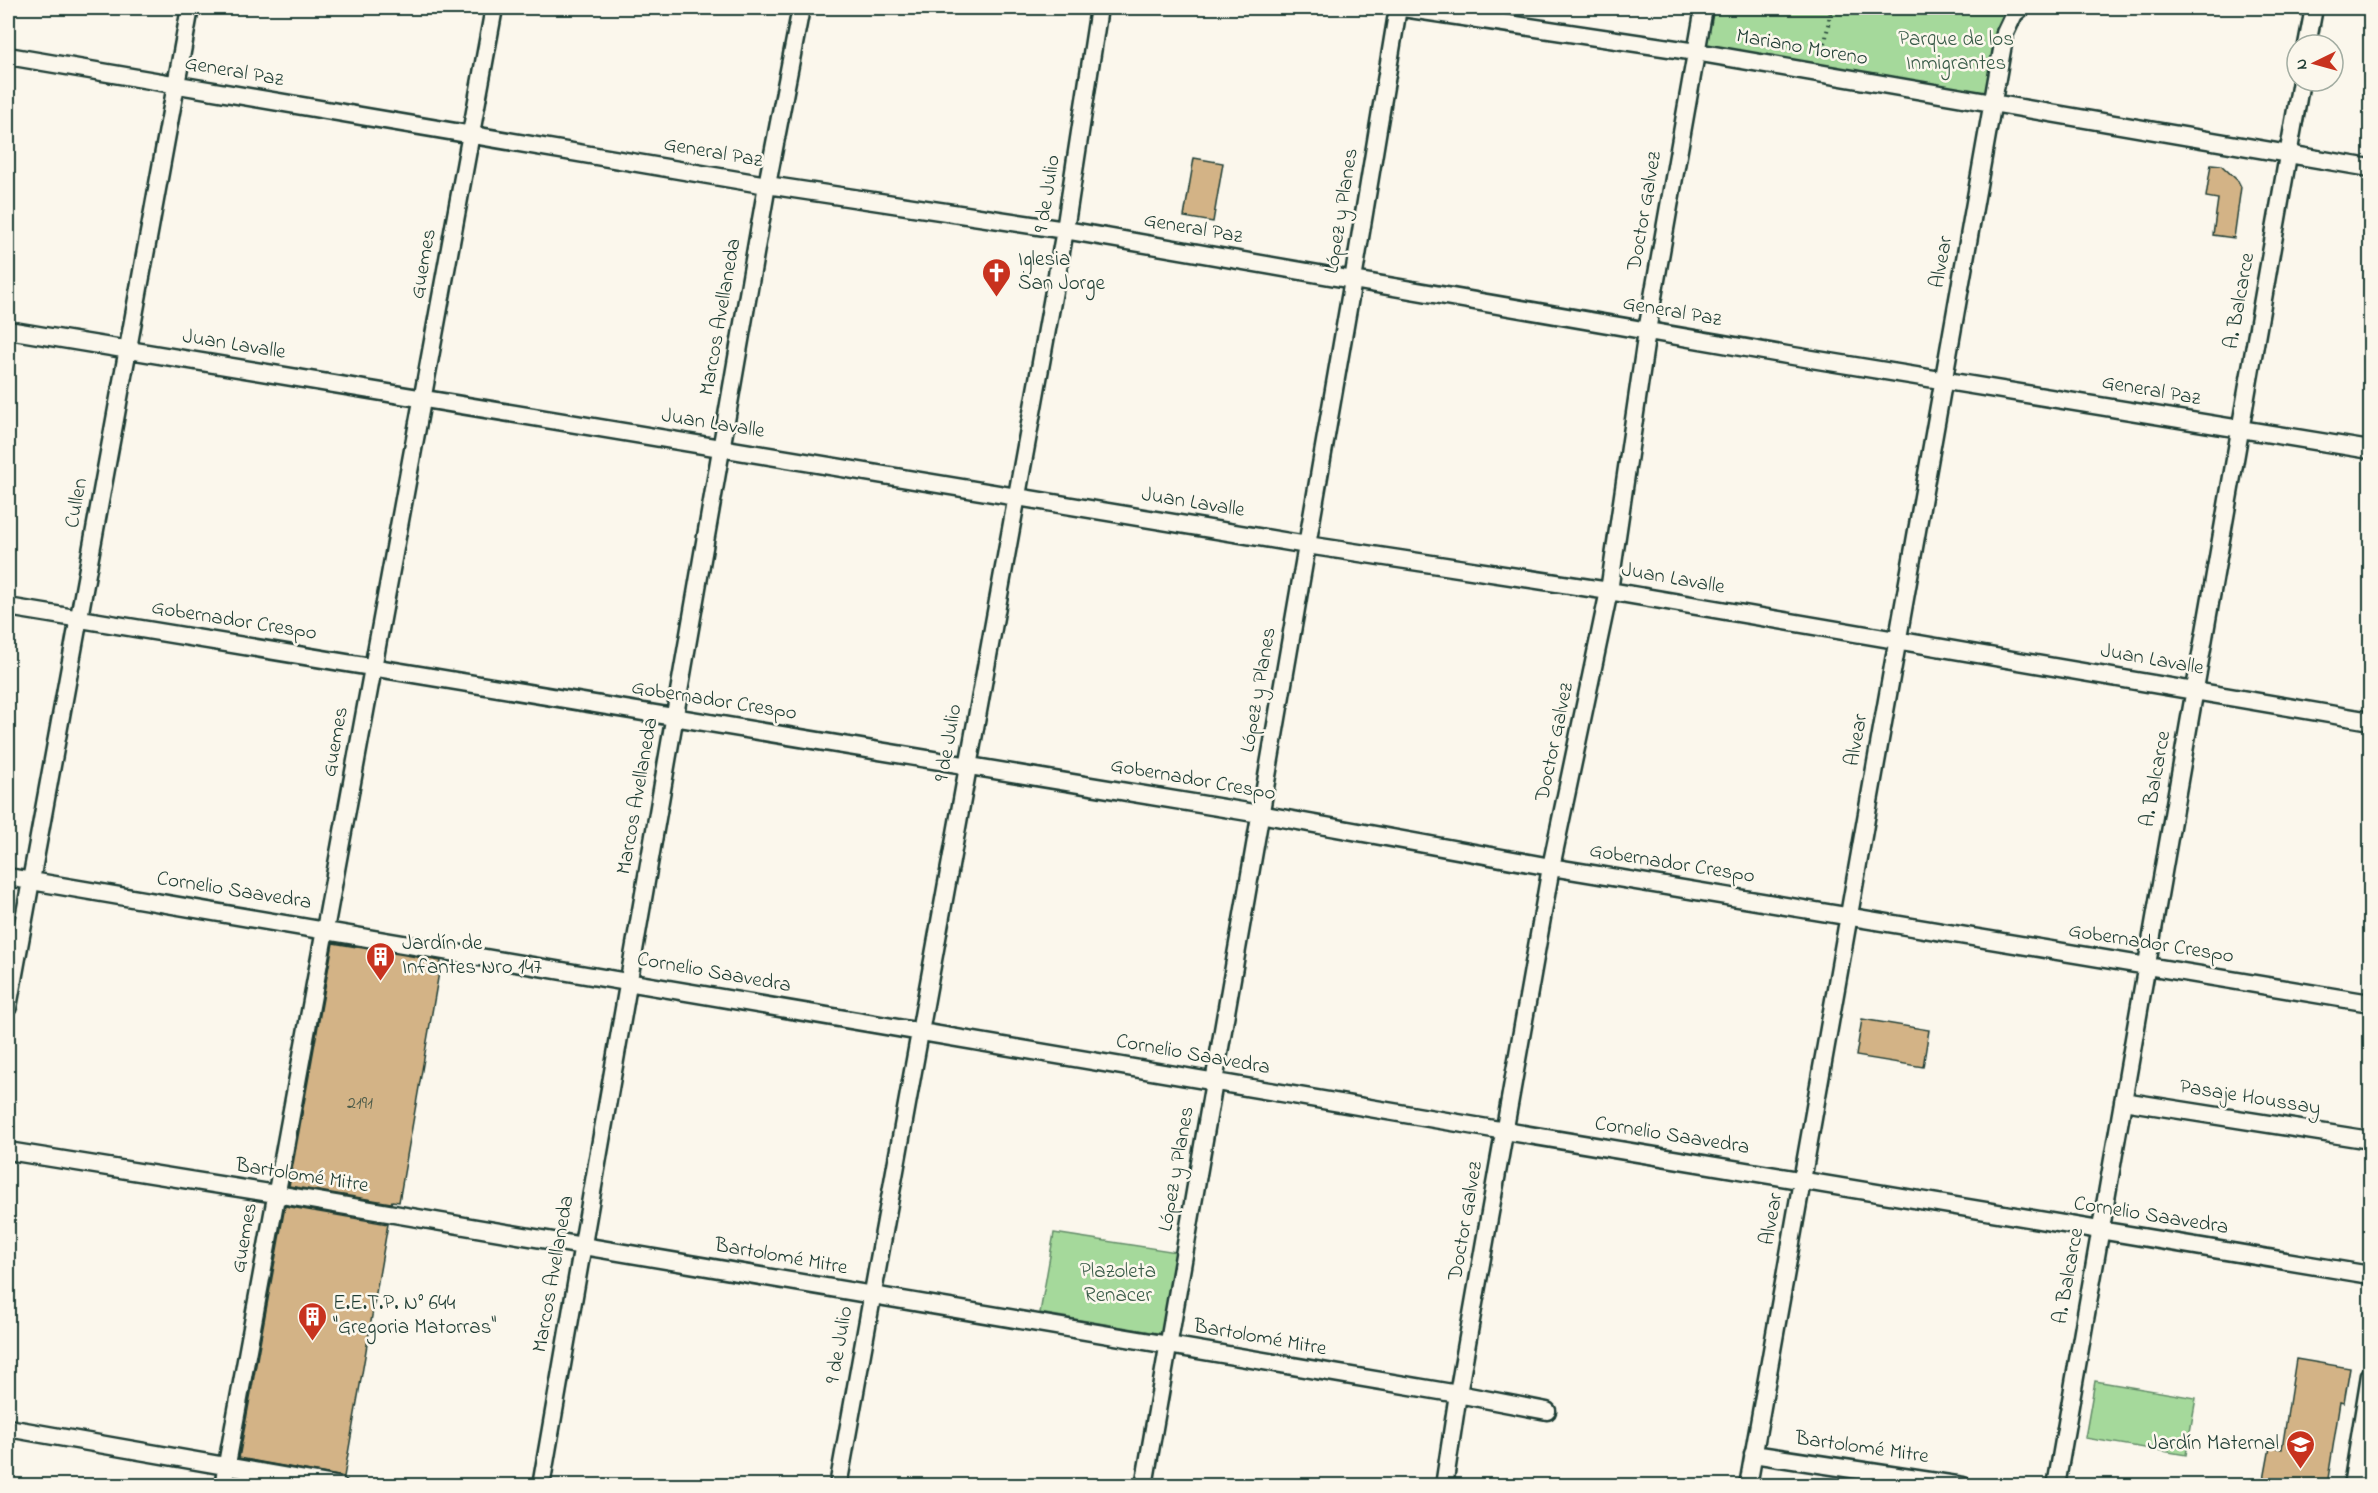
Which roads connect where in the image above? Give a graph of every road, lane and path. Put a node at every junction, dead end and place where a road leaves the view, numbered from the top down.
1 (190, 8) edge
2 (494, 8) edge
3 (801, 8) edge
4 (1099, 8) edge
5 (1398, 8) edge
6 (1403, 8) edge
7 (1704, 8) edge
8 (1831, 8) edge
9 (2020, 8) edge
10 (2314, 8) edge
11 (2309, 33) edge
12 (1696, 52) junction
13 (8, 56) edge
14 (1820, 74) junction
15 (176, 85) junction
16 (2299, 93) edge
17 (1993, 104) junction
18 (471, 135) junction
19 (2288, 154) junction
20 (2370, 168) edge
21 (767, 185) junction
22 (1065, 230) junction
23 (1353, 280) junction
24 (8, 330) edge
25 (1647, 331) junction
26 (128, 350) junction
27 (1945, 379) junction
28 (423, 399) junction
29 (2240, 429) junction
30 (721, 448) junction
31 (2370, 450) edge
32 (1016, 497) junction
33 (1307, 545) junction
34 (1609, 591) junction
35 (8, 607) edge
36 (79, 618) junction
37 (1897, 639) junction
38 (373, 667) junction
39 (2194, 690) junction
40 (674, 717) junction
41 (2370, 721) edge
42 (968, 766) junction
43 (1260, 814) junction
44 (1551, 867) junction
45 (8, 877) edge
46 (30, 881) junction
47 (1848, 916) junction
48 (325, 929) junction
49 (2146, 966) junction
50 (628, 981) junction
51 (2370, 1003) edge
52 (8, 1007) edge
53 (920, 1031) junction
54 (1215, 1081) junction
55 (2123, 1101) junction
56 (1505, 1131) junction
57 (2370, 1140) edge
58 (8, 1151) edge
59 (1802, 1180) junction
60 (276, 1194) junction
61 (2100, 1230) junction
62 (582, 1246) junction
63 (2370, 1275) edge
64 (872, 1295) junction
65 (1169, 1345) junction
66 (2370, 1375) edge
67 (1458, 1394) junction
68 (1547, 1411) dead end
69 (8, 1428) edge
70 (1753, 1454) junction
71 (226, 1466) junction
72 (223, 1485) edge
73 (339, 1485) edge
74 (541, 1485) edge
75 (838, 1485) edge
76 (1144, 1485) edge
77 (1444, 1485) edge
78 (1748, 1485) edge
79 (1963, 1485) edge
80 (2056, 1485) edge
81 (2352, 1485) edge

1 - 15 street, Cullen
2 - 18 street, Guemes
3 - 21 street, Marcos Avellaneda
4 - 22 street, 9 de Julio
5 - 23 street, López y Planes
6 - 12 street, Mariano Moreno
7 - 12 street, Doctor Galvez
8 - 14 path
9 - 17 street, Alvear
10 - 11 street
12 - 14 street, Mariano Moreno
12 - 25 street, Doctor Galvez
13 - 15 street, General Paz
14 - 17 street, Mariano Moreno
15 - 18 street, General Paz
15 - 26 street, Cullen
16 - 19 street, A. Balcarce
17 - 19 street, Mariano Moreno
17 - 27 street, Alvear
18 - 21 street, General Paz
18 - 28 street, Guemes
19 - 20 street, Mariano Moreno
19 - 29 street, A. Balcarce
21 - 22 street, General Paz
21 - 30 street, Marcos Avellaneda
22 - 23 street, General Paz
22 - 32 street, 9 de Julio
23 - 25 street, General Paz
23 - 33 street, López y Planes
24 - 26 street, Juan Lavalle
25 - 27 street, General Paz
25 - 34 street, Doctor Galvez
26 - 28 street, Juan Lavalle
26 - 36 street, Cullen
27 - 29 street, General Paz
27 - 37 street, Alvear
28 - 30 street, Juan Lavalle
28 - 38 street, Guemes
29 - 31 street, General Paz
29 - 39 street, A. Balcarce
30 - 32 street, Juan Lavalle
30 - 40 street, Marcos Avellaneda
32 - 33 street, Juan Lavalle
32 - 42 street, 9 de Julio
33 - 34 street, Juan Lavalle
33 - 43 street, López y Planes
34 - 37 street, Juan Lavalle
34 - 44 street, Doctor Galvez
35 - 36 street, Gobernador Crespo
36 - 38 street, Gobernador Crespo
36 - 46 street, Cullen
37 - 39 street, Juan Lavalle
37 - 47 street, Alvear
38 - 40 street, Gobernador Crespo
38 - 48 street, Guemes
39 - 41 street, Juan Lavalle
39 - 49 street, A. Balcarce
40 - 42 street, Gobernador Crespo
40 - 50 street, Marcos Avellaneda
42 - 43 street, Gobernador Crespo
42 - 53 street, 9 de Julio
43 - 44 street, Gobernador Crespo
43 - 54 street, López y Planes
44 - 47 street, Gobernador Crespo
44 - 56 street, Doctor Galvez
45 - 46 street, Cornelio Saavedra
46 - 48 street, Cornelio Saavedra
46 - 52 street, Cullen
47 - 49 street, Gobernador Crespo
47 - 59 street, Alvear
48 - 50 street, Cornelio Saavedra
48 - 60 street, Guemes
49 - 51 street, Gobernador Crespo
49 - 55 street, A. Balcarce
50 - 53 street, Cornelio Saavedra
50 - 62 street, Marcos Avellaneda
53 - 54 street, Cornelio Saavedra
53 - 64 street, 9 de Julio
54 - 56 street, Cornelio Saavedra
54 - 65 street, López y Planes
55 - 57 street, Pasaje Houssay
55 - 61 street, A. Balcarce
56 - 59 street, Cornelio Saavedra
56 - 67 street, Doctor Galvez
58 - 60 street, Bartolomé Mitre
59 - 61 street, Cornelio Saavedra
59 - 70 street, Alvear
60 - 62 street, Bartolomé Mitre
60 - 71 street, Guemes
61 - 63 street, Cornelio Saavedra
61 - 80 street, A. Balcarce
62 - 64 street, Bartolomé Mitre
62 - 74 street, Marcos Avellaneda
64 - 65 street, Bartolomé Mitre
64 - 75 street, 9 de Julio
65 - 67 street, Bartolomé Mitre
65 - 76 street, López y Planes
66 - 81 street
67 - 68 street, Bartolomé Mitre
67 - 77 street, Doctor Galvez
69 - 71 street
70 - 78 street, Alvear
70 - 79 street, Bartolomé Mitre
71 - 72 street, Guemes
71 - 73 street

